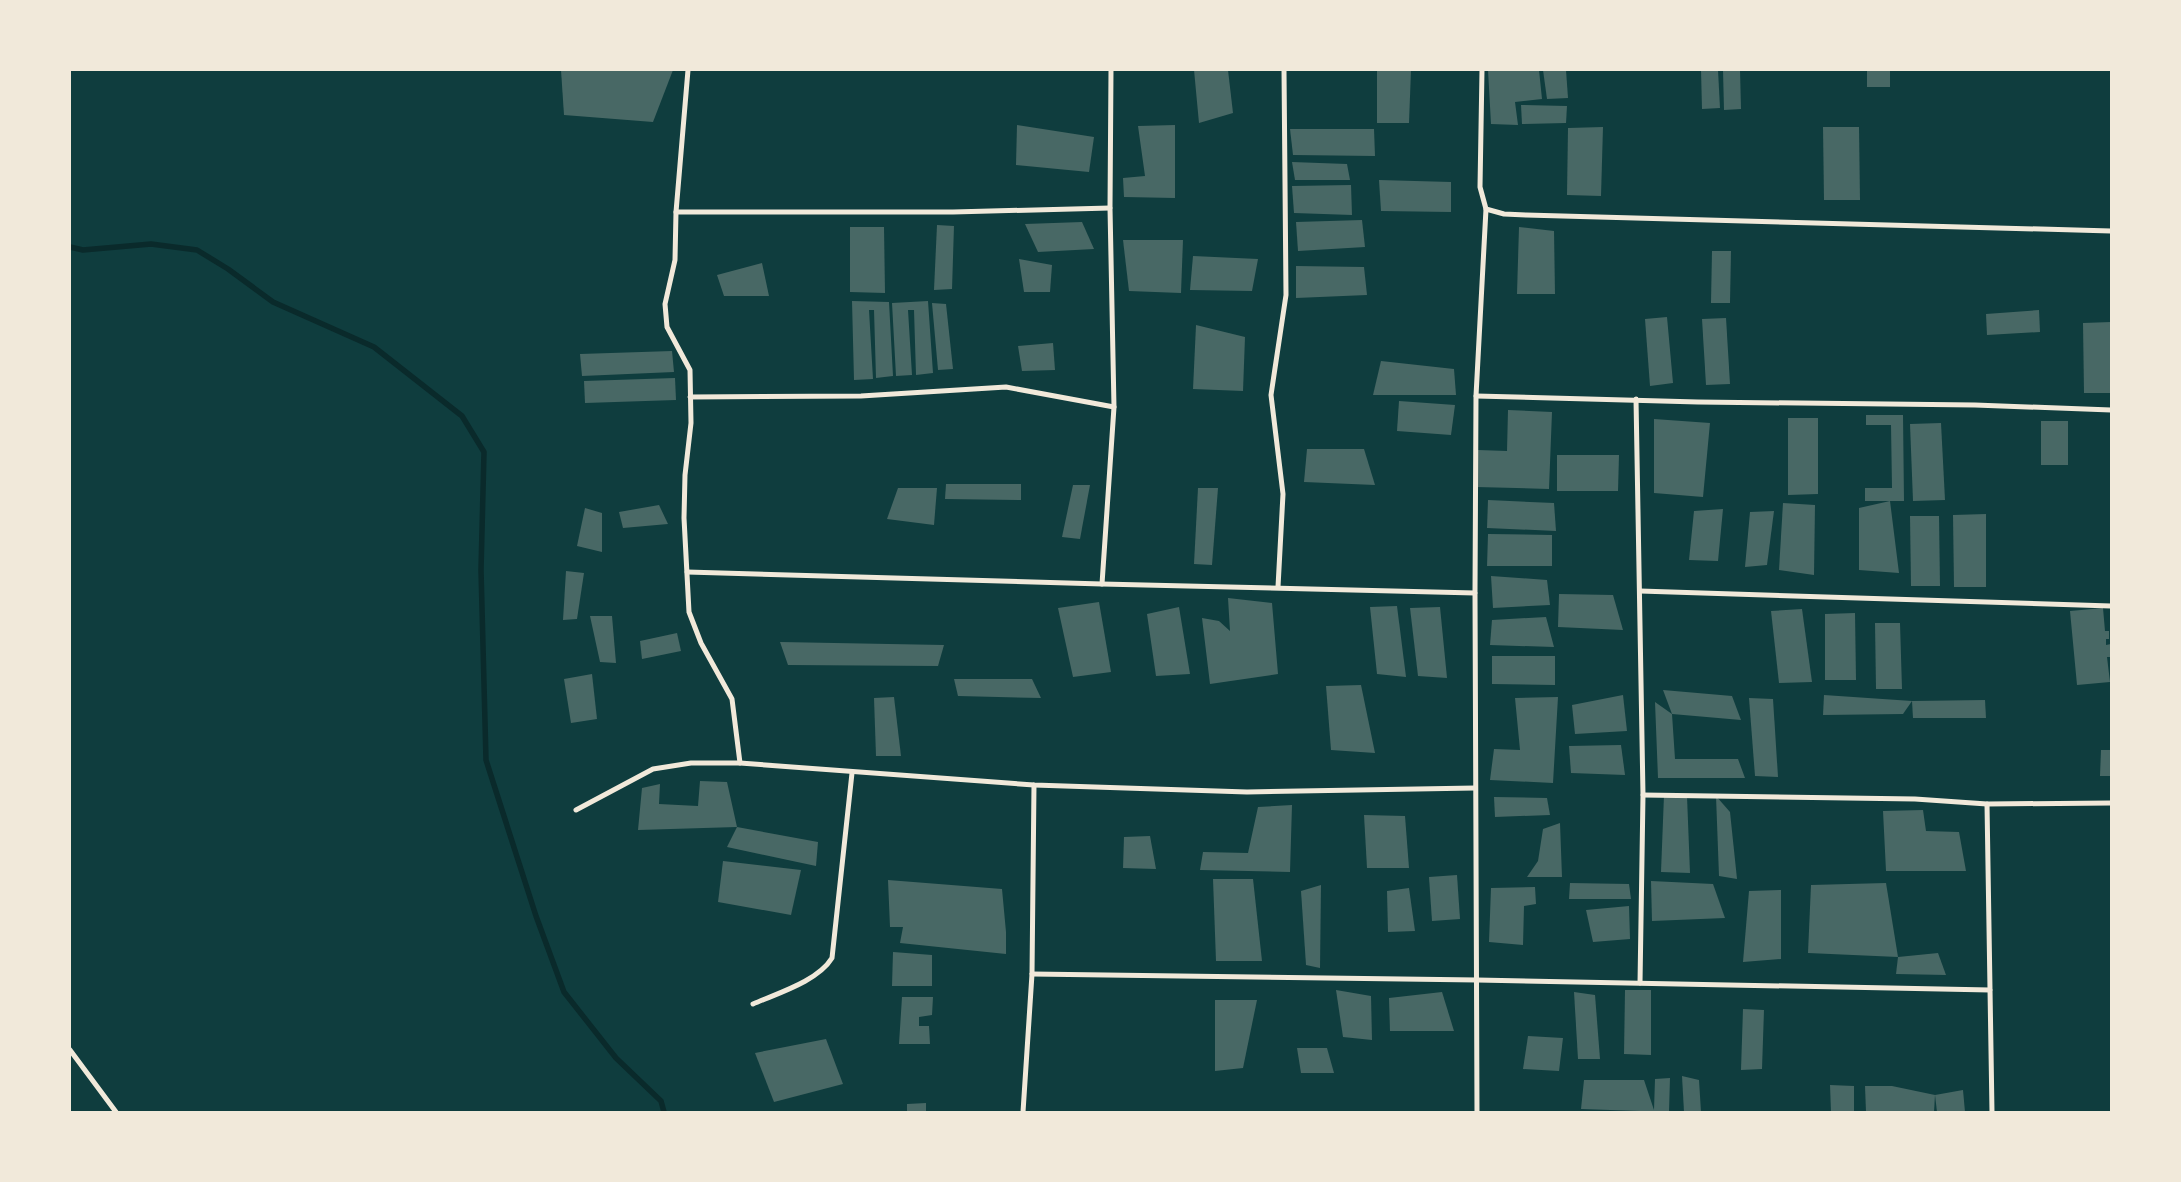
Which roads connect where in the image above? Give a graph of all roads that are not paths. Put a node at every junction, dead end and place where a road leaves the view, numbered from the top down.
1 (688, 70) edge
2 (1111, 70) edge
3 (1284, 70) edge
4 (1482, 70) edge
5 (1110, 208) junction
6 (1486, 209) junction
7 (676, 212) junction
8 (2111, 231) edge
9 (1476, 396) junction
10 (690, 397) junction
11 (1636, 399) junction
12 (1114, 407) junction
13 (2111, 410) edge
14 (687, 572) junction
15 (1102, 584) junction
16 (1278, 587) junction
17 (1640, 591) junction
18 (1475, 593) junction
19 (2111, 606) edge
20 (740, 762) junction
21 (852, 772) junction
22 (1034, 785) junction
23 (1475, 788) junction
24 (1643, 795) junction
25 (2111, 803) edge
26 (1988, 804) junction
27 (576, 810) dead end
28 (1032, 974) junction
29 (1477, 980) junction
30 (1640, 983) junction
31 (1990, 990) junction
32 (753, 1004) dead end
33 (70, 1050) edge
34 (116, 1112) edge
35 (1023, 1112) edge
36 (1478, 1112) edge
37 (1992, 1112) edge

1 - 7 street
2 - 5 street
3 - 16 street
4 - 6 street
5 - 7 street
5 - 12 street
6 - 8 street
6 - 9 street
7 - 10 street
9 - 11 street
9 - 18 street
10 - 12 street
10 - 14 street
11 - 13 street
11 - 17 street
12 - 15 street
14 - 15 street
14 - 20 street
15 - 16 street
16 - 18 street
17 - 19 street
17 - 24 street
18 - 23 street
20 - 21 street
20 - 27 street
21 - 22 street
21 - 32 street
22 - 23 street
22 - 28 street
23 - 29 street
24 - 26 street
24 - 30 street
25 - 26 street
26 - 31 street
28 - 29 street
28 - 35 street
29 - 30 street
29 - 36 street
30 - 31 street
31 - 37 street
33 - 34 street

